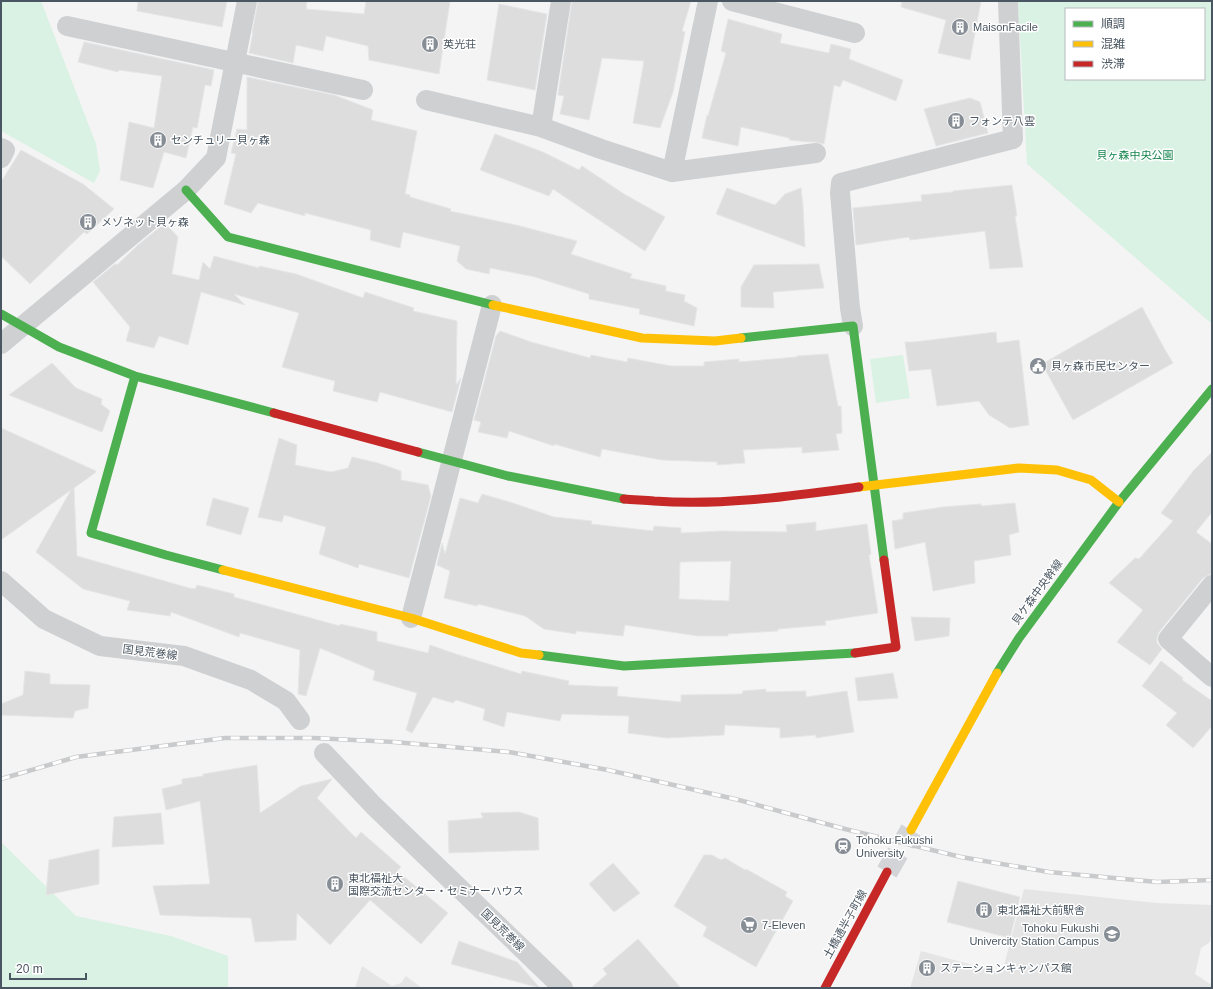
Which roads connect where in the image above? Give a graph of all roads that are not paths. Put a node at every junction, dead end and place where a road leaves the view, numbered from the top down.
1 (247, 1) edge
2 (560, 1) edge
3 (708, 1) edge
4 (732, 1) edge
5 (1008, 1) edge
6 (67, 26) dead end
7 (855, 33) dead end
8 (235, 62) junction
9 (363, 90) dead end
10 (426, 100) dead end
11 (541, 127) junction
12 (1, 148) edge
13 (816, 153) dead end
14 (1, 158) edge
15 (672, 172) junction
16 (186, 190) junction
17 (492, 305) junction
18 (1, 314) edge
19 (853, 326) junction
20 (22, 327) junction
21 (1, 344) edge
22 (135, 376) junction
23 (1212, 389) edge
24 (451, 460) junction
25 (874, 485) junction
26 (1119, 502) junction
27 (1, 581) edge
28 (1212, 585) edge
29 (411, 618) junction
30 (1212, 677) edge
31 (300, 720) dead end
32 (324, 752) dead end
33 (911, 830) tunnel mouth
34 (887, 872) tunnel mouth
35 (563, 988) edge
36 (825, 988) edge

1 - 8 street
2 - 11 street
3 - 15 street
4 - 7 street
5 - 19 street
6 - 8 street
8 - 9 street
8 - 16 street
10 - 11 street
11 - 15 street
12 - 14 street
13 - 15 street
16 - 17 street
16 - 20 street
17 - 19 street
17 - 24 street
18 - 20 street
19 - 25 street
20 - 21 street
20 - 22 street
22 - 24 street
22 - 29 street
23 - 26 street, 貝ケ森中央幹線
24 - 25 street
24 - 29 street
25 - 26 street
25 - 29 street
26 - 33 street, 貝ケ森中央幹線
27 - 31 street, 国見荒巻線
28 - 30 street
32 - 35 street, 国見荒巻線
34 - 36 street, 土橋通半子町線

